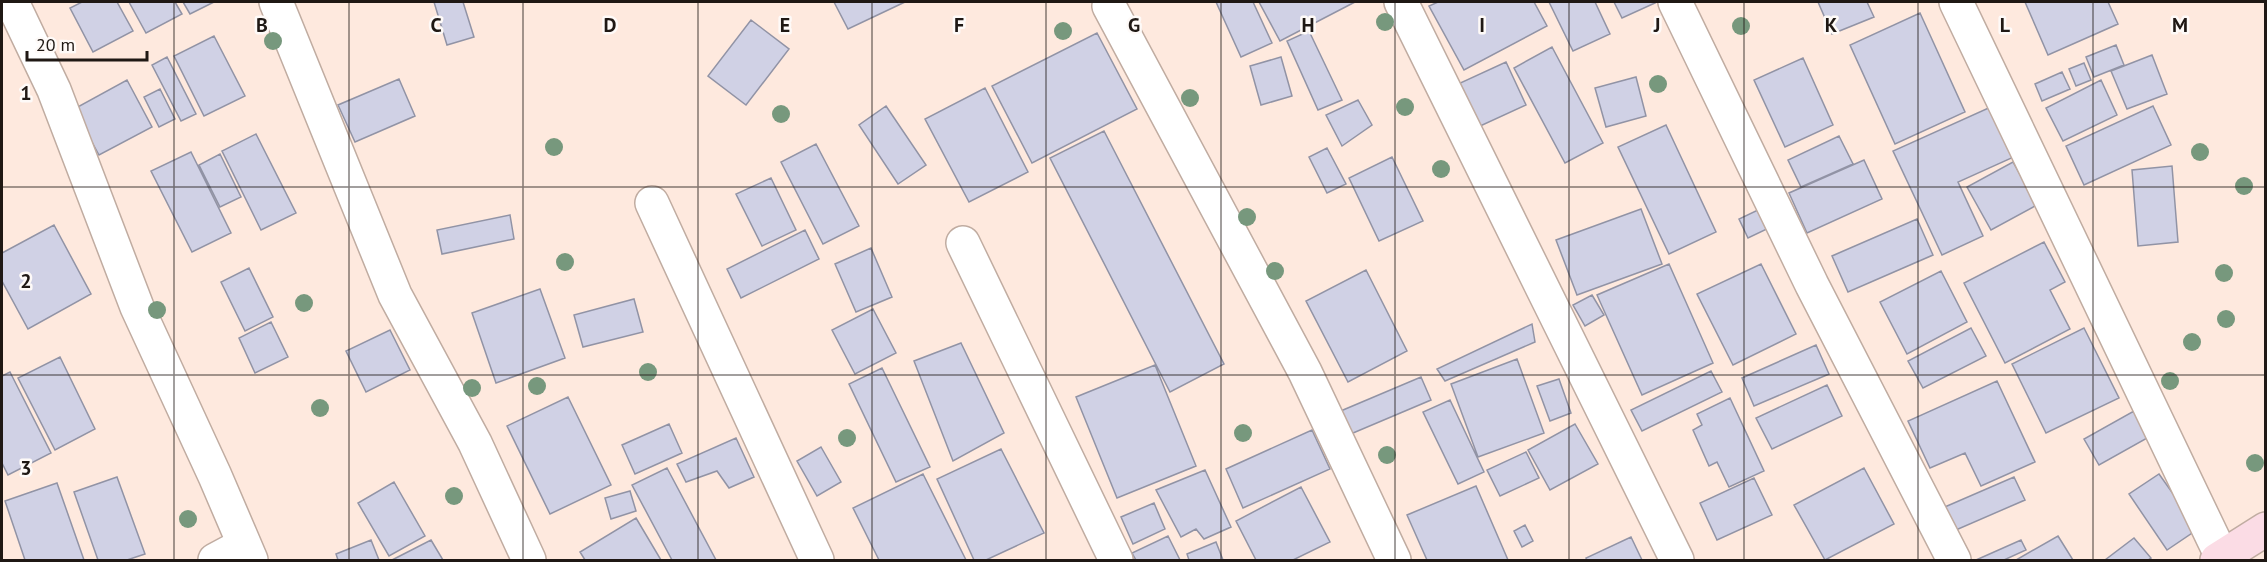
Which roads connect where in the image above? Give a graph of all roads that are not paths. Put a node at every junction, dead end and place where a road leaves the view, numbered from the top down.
1 (12, 2) edge
2 (276, 2) edge
3 (1401, 2) edge
4 (1675, 2) edge
5 (1956, 2) edge
6 (1109, 6) dead end
7 (652, 203) dead end
8 (963, 243) dead end
9 (2265, 529) edge
10 (247, 553) edge
11 (1946, 558) edge
12 (2219, 559) edge
13 (215, 561) edge
14 (529, 561) edge
15 (817, 561) edge
16 (1116, 561) edge
17 (1395, 561) edge
18 (1677, 561) edge

1 - 10 street
2 - 14 street
3 - 18 street
4 - 11 street
5 - 12 street
6 - 17 street
7 - 15 street
8 - 16 street
9 - 12 street
10 - 13 street

